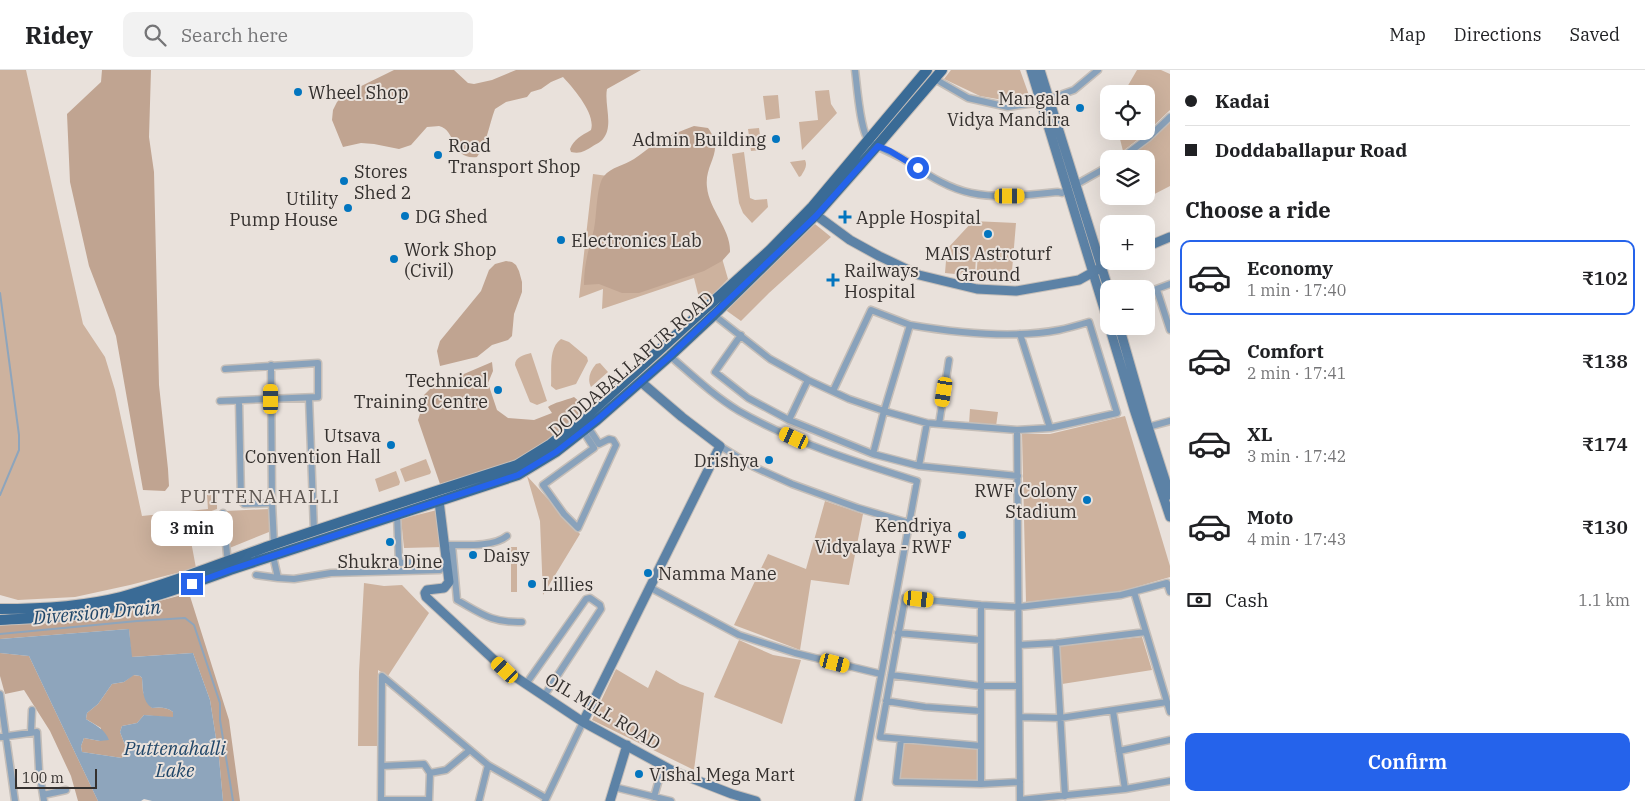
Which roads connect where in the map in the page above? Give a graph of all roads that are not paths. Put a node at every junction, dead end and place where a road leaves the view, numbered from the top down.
1 (855, 70) edge
2 (927, 70) edge
3 (942, 70) edge
4 (1031, 70) edge
5 (1040, 70) edge
6 (1098, 70) edge
7 (934, 79) junction
8 (1046, 101) junction
9 (1170, 117) edge
10 (868, 140) junction
11 (878, 146) junction
12 (1132, 150) edge
13 (1100, 171) edge
14 (1077, 184) junction
15 (1068, 189) junction
16 (816, 216) junction
17 (1170, 238) edge
18 (1155, 244) edge
19 (1100, 260) edge
20 (1100, 268) edge
21 (1093, 271) junction
22 (1079, 280) junction
23 (1096, 283) junction
24 (1170, 284) edge
25 (1157, 290) joint
26 (1100, 292) edge
27 (714, 315) junction
28 (910, 326) junction
29 (1170, 330) edge
30 (1020, 334) junction
31 (741, 335) junction
32 (1112, 335) edge
33 (1122, 335) edge
34 (670, 356) junction
35 (949, 360) dead end
36 (271, 365) junction
37 (225, 369) dead end
38 (808, 380) junction
39 (641, 382) junction
40 (833, 391) junction
41 (309, 398) junction
42 (271, 399) junction
43 (220, 401) dead end
44 (239, 401) junction
45 (884, 411) junction
46 (598, 412) junction
47 (789, 420) junction
48 (1170, 421) edge
49 (927, 423) junction
50 (939, 424) junction
51 (1148, 427) junction
52 (1050, 428) junction
53 (585, 429) junction
54 (1017, 430) junction
55 (596, 446) junction
56 (720, 446) junction
57 (874, 454) junction
58 (919, 466) junction
59 (1162, 466) edge
60 (1018, 476) junction
61 (1170, 496) edge
62 (439, 501) junction
63 (272, 503) junction
64 (223, 513) dead end
65 (397, 515) junction
66 (1170, 516) edge
67 (909, 523) junction
68 (314, 532) junction
69 (507, 536) dead end
70 (274, 544) junction
71 (449, 545) junction
72 (273, 556) junction
73 (416, 562) dead end
74 (229, 566) junction
75 (440, 570) dead end
76 (256, 575) dead end
77 (278, 578) junction
78 (452, 583) junction
79 (649, 587) junction
80 (1134, 592) junction
81 (1170, 592) edge
82 (981, 606) junction
83 (1019, 607) junction
84 (0, 609) edge
85 (62, 611) junction
86 (0, 620) edge
87 (522, 622) dead end
88 (1146, 632) junction
89 (898, 633) junction
90 (981, 640) junction
91 (1056, 643) junction
92 (1019, 645) junction
93 (881, 674) junction
94 (891, 675) junction
95 (526, 684) junction
96 (981, 686) junction
97 (1019, 686) junction
98 (0, 694) edge
99 (544, 696) junction
100 (886, 701) junction
101 (1167, 702) junction
102 (32, 710) dead end
103 (1113, 710) junction
104 (981, 711) junction
105 (1170, 712) edge
106 (1020, 717) junction
107 (1060, 718) junction
108 (583, 722) junction
109 (31, 732) junction
110 (3, 736) edge
111 (901, 739) junction
112 (1170, 740) edge
113 (627, 745) junction
114 (981, 746) junction
115 (470, 750) junction
116 (1119, 751) junction
117 (488, 765) junction
118 (663, 765) junction
119 (382, 766) junction
120 (430, 773) junction
121 (1170, 781) edge
122 (1020, 782) junction
123 (981, 784) junction
124 (614, 787) junction
125 (1125, 789) junction
126 (66, 790) dead end
127 (1065, 796) junction
128 (43, 798) edge
129 (654, 798) edge
130 (739, 799) edge
131 (381, 800) edge
132 (429, 800) edge
133 (545, 800) edge
134 (15, 801) edge
135 (479, 801) edge
136 (610, 801) edge
137 (671, 801) edge
138 (756, 801) edge
139 (858, 801) edge

1 - 10 street
2 - 10 main road, DODDABALLAPUR ROAD
3 - 7 main road, DODDABALLAPUR ROAD
4 - 8 main road
5 - 8 main road
6 - 8 street
7 - 8 street
7 - 11 main road, DODDABALLAPUR ROAD
8 - 14 main road
8 - 15 main road
9 - 12 street
10 - 11 street
10 - 46 main road, DODDABALLAPUR ROAD
11 - 15 street
11 - 16 main road, DODDABALLAPUR ROAD
13 - 14 street
14 - 19 main road
15 - 21 main road
16 - 22 main road
16 - 27 main road, DODDABALLAPUR ROAD
17 - 18 main road
20 - 21 main road
21 - 22 main road
21 - 23 main road
22 - 23 main road
23 - 26 main road
24 - 25 street
25 - 29 street
27 - 31 street
27 - 34 main road, DODDABALLAPUR ROAD
28 - 30 street
28 - 40 street
28 - 45 street
30 - 52 street
30 - 52 street
31 - 38 street
31 - 47 street
32 - 59 main road
33 - 51 main road
34 - 39 main road, DODDABALLAPUR ROAD
34 - 67 street
35 - 50 street
36 - 37 street
36 - 41 street
36 - 42 street
38 - 40 street
38 - 47 street
39 - 46 main road, DODDABALLAPUR ROAD
39 - 56 main road
40 - 45 street
41 - 42 street
41 - 68 street
42 - 44 street
42 - 63 street
43 - 44 street
44 - 63 street
45 - 49 street
45 - 57 street
46 - 53 main road, DODDABALLAPUR ROAD
46 - 68 main road, DODDABALLAPUR ROAD
47 - 57 street
48 - 51 street
49 - 50 street
49 - 58 street
50 - 54 street
51 - 59 main road
52 - 54 street
53 - 55 street
53 - 62 main road, DODDABALLAPUR ROAD
54 - 60 street
55 - 55 street
56 - 67 street
56 - 79 main road
57 - 58 street
58 - 60 street
59 - 61 main road
59 - 66 main road
60 - 83 street
62 - 65 main road, DODDABALLAPUR ROAD
62 - 71 main road
63 - 70 street
64 - 74 street
65 - 72 main road, DODDABALLAPUR ROAD
65 - 73 street
67 - 93 street
68 - 70 main road, DODDABALLAPUR ROAD
69 - 71 street
70 - 74 main road, DODDABALLAPUR ROAD
71 - 78 main road
72 - 74 main road, DODDABALLAPUR ROAD
72 - 77 street
74 - 85 main road, DODDABALLAPUR ROAD
75 - 77 street
76 - 77 street
78 - 87 street
78 - 95 main road, OIL MILL ROAD
79 - 93 street
79 - 108 main road
80 - 81 street
80 - 83 street
80 - 88 street
82 - 83 street
82 - 89 street
82 - 90 street
83 - 92 street
84 - 85 main road, DODDABALLAPUR ROAD
85 - 86 main road, DODDABALLAPUR ROAD
88 - 91 street
88 - 101 street
89 - 90 street
89 - 94 street
90 - 96 street
91 - 92 street
91 - 107 street
92 - 97 street
93 - 139 street
94 - 96 street
94 - 100 street
95 - 99 main road, OIL MILL ROAD
95 - 99 street
96 - 97 street
96 - 104 street
97 - 106 street
98 - 110 street
99 - 108 main road, OIL MILL ROAD
100 - 104 street
100 - 111 street
101 - 103 street
101 - 105 street
102 - 109 street
103 - 107 street
103 - 116 street
104 - 114 street
106 - 107 street
106 - 122 street
107 - 127 street
108 - 113 main road, OIL MILL ROAD
108 - 133 street
109 - 110 street
109 - 128 street
110 - 134 street
111 - 114 street
111 - 123 street
112 - 116 street
113 - 118 main road, OIL MILL ROAD
113 - 124 main road
114 - 123 street
115 - 117 street
115 - 119 street
115 - 120 street
116 - 125 street
117 - 133 street
117 - 135 street
118 - 129 street
118 - 130 main road, OIL MILL ROAD
119 - 120 street
119 - 131 street
120 - 132 street
121 - 125 street
122 - 123 street
122 - 127 street
124 - 129 street
124 - 136 main road
125 - 127 street
126 - 128 street
129 - 137 street
130 - 138 main road, OIL MILL ROAD
131 - 132 street

